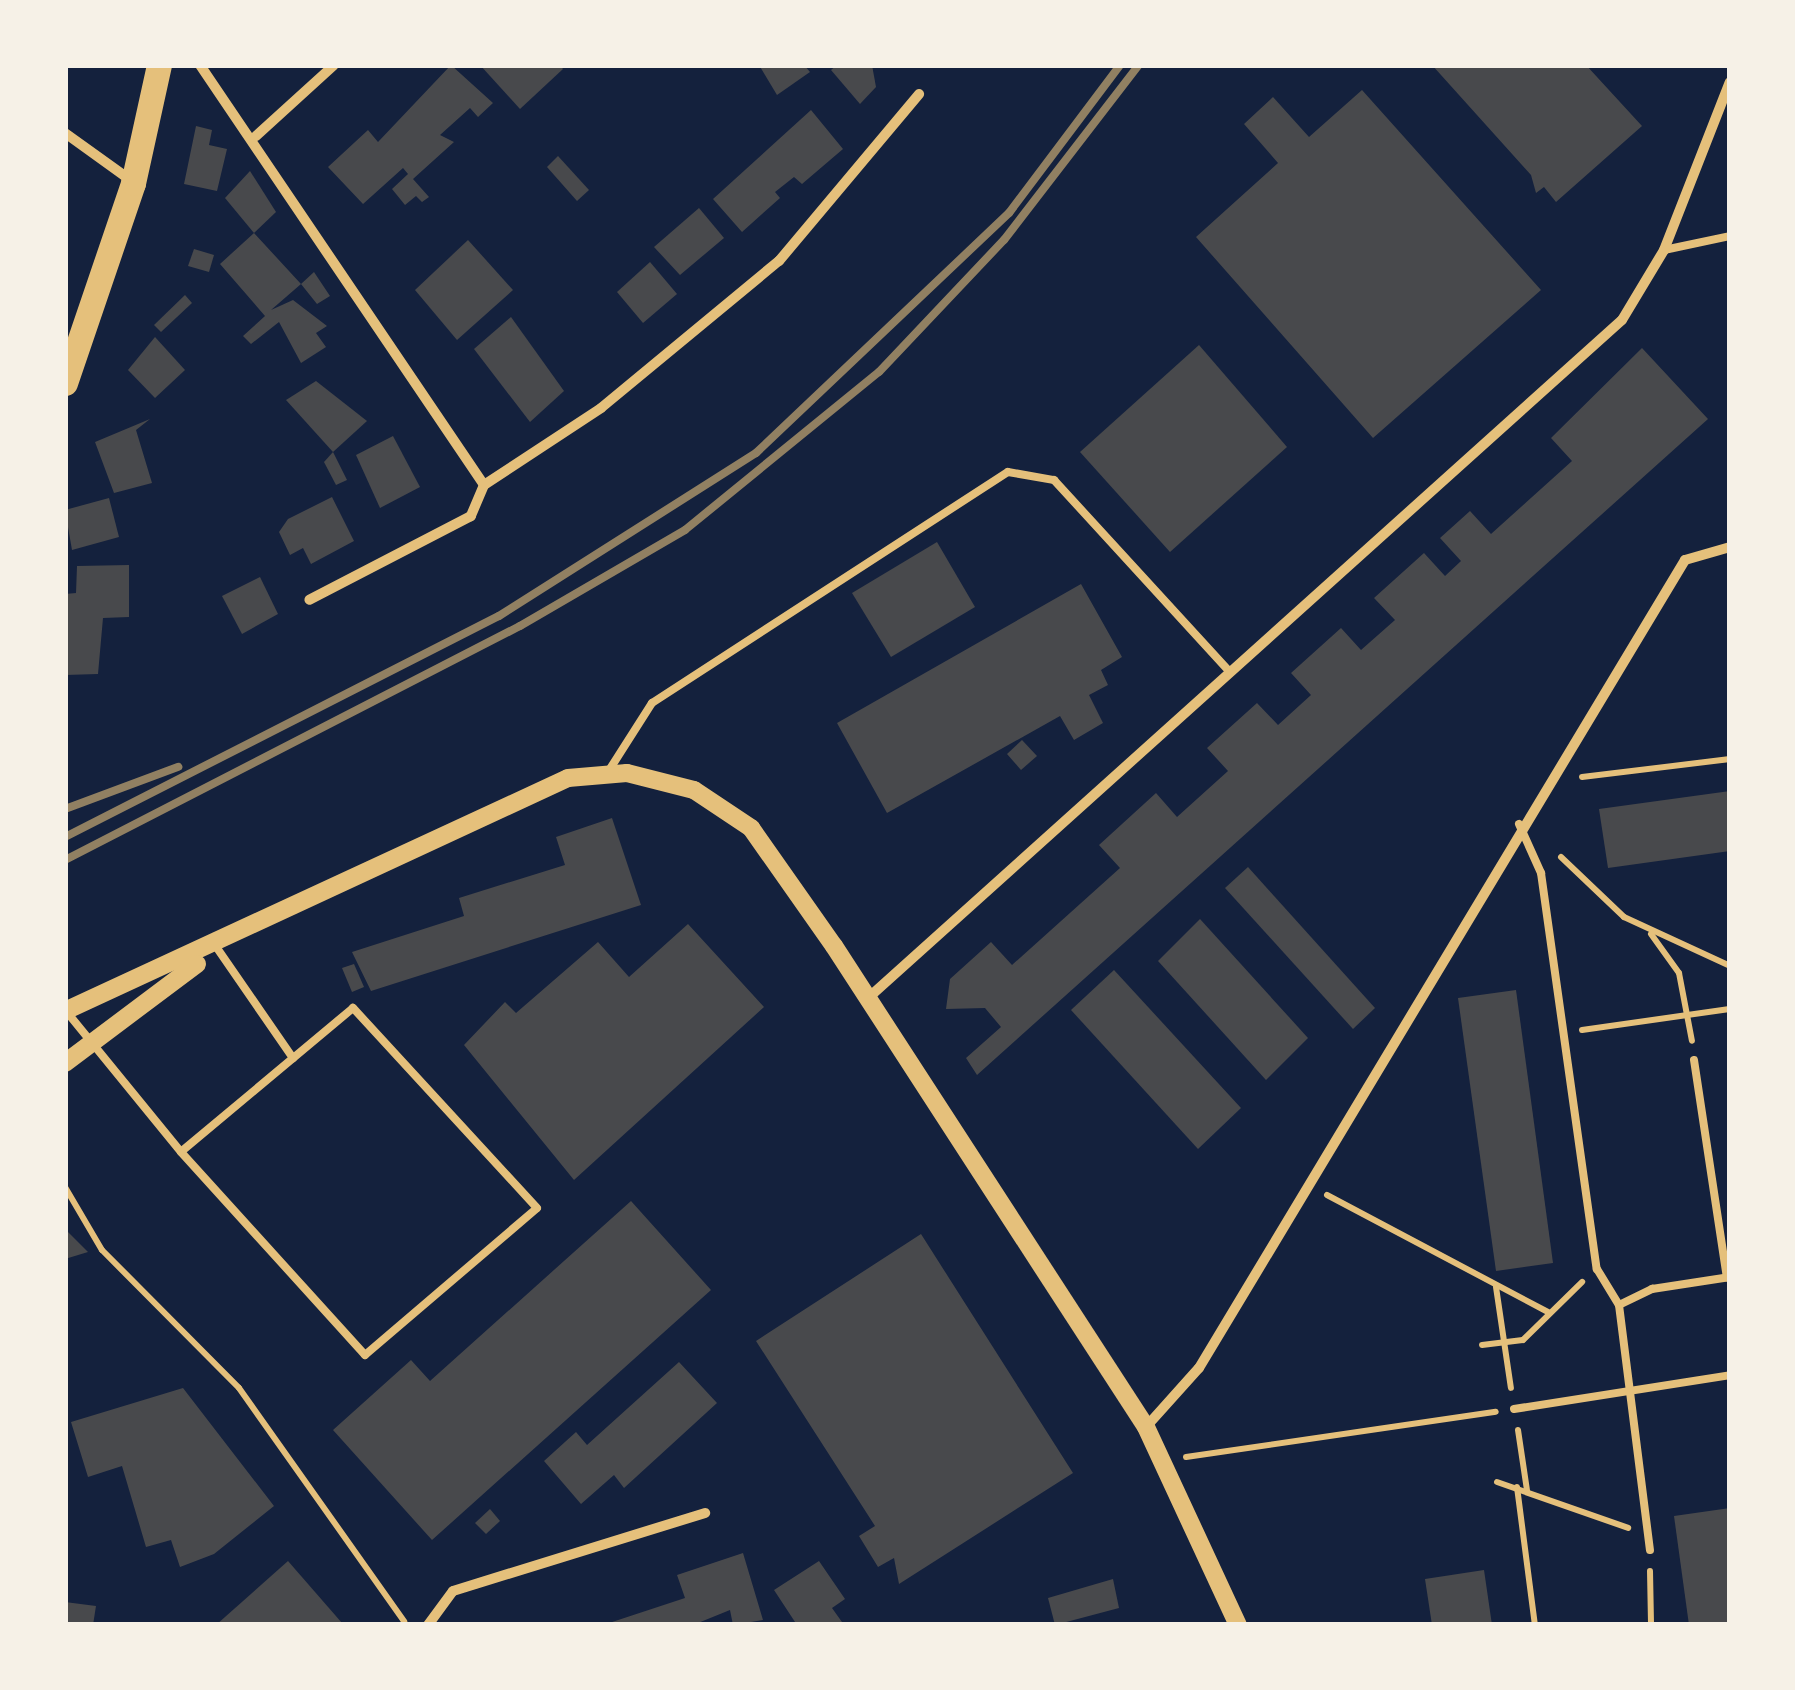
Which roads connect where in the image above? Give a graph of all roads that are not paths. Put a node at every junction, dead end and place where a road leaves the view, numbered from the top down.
1 (159, 65) edge
2 (200, 65) edge
3 (334, 65) edge
4 (1730, 82) edge
5 (919, 94) dead end
6 (65, 133) edge
7 (256, 136) junction
8 (133, 183) junction
9 (1730, 236) edge
10 (1664, 250) junction
11 (65, 384) edge
12 (484, 485) junction
13 (1730, 547) edge
14 (309, 600) dead end
15 (1230, 672) junction
16 (607, 775) junction
17 (1519, 824) junction
18 (217, 948) junction
19 (867, 999) junction
20 (66, 1011) edge
21 (92, 1043) junction
22 (294, 1058) junction
23 (1694, 1060) road end
24 (65, 1063) edge
25 (181, 1152) junction
26 (1728, 1278) edge
27 (1619, 1305) junction
28 (1730, 1375) edge
29 (1625, 1395) junction
30 (1514, 1409) road end
31 (1146, 1427) junction
32 (705, 1513) dead end
33 (1650, 1550) road end
34 (428, 1625) edge
35 (1238, 1625) edge

1 - 8 main road
2 - 7 street
3 - 7 street
4 - 10 street
5 - 12 street
6 - 8 street
7 - 12 street
8 - 11 main road
9 - 10 lane
10 - 15 street
12 - 14 street
13 - 17 street
15 - 16 lane
15 - 19 street
16 - 18 street
16 - 19 street
17 - 27 lane
17 - 31 street
18 - 20 street
18 - 21 street
18 - 22 lane
19 - 31 street
20 - 21 lane
21 - 24 street
21 - 25 lane
22 - 25 lane
22 - 25 lane
23 - 26 lane
26 - 27 lane
27 - 29 lane
28 - 29 lane
29 - 30 lane
29 - 33 lane
31 - 35 street
32 - 34 street

